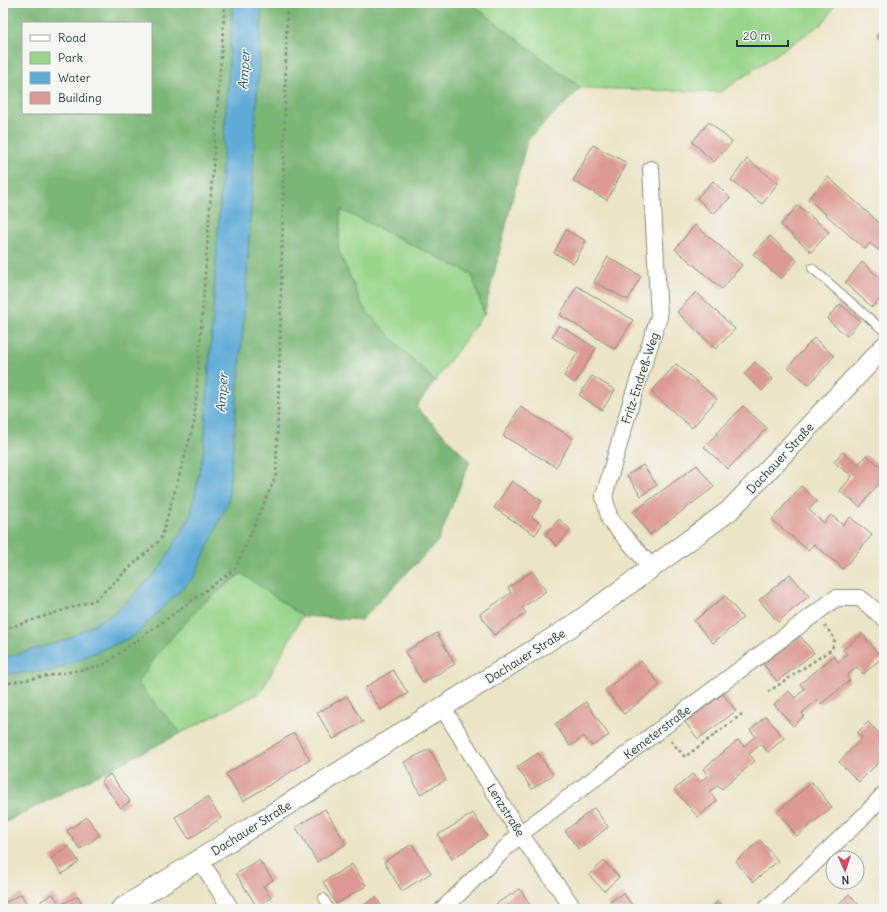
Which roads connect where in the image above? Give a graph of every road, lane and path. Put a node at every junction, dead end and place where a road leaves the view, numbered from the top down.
1 (226, 3) edge
2 (287, 3) edge
3 (651, 170) dead end
4 (812, 268) dead end
5 (884, 331) edge
6 (884, 347) edge
7 (652, 568) junction
8 (816, 613) junction
9 (884, 618) edge
10 (3, 627) edge
11 (3, 684) edge
12 (768, 692) dead end
13 (443, 708) junction
14 (742, 714) dead end
15 (661, 729) junction
16 (884, 794) edge
17 (520, 834) junction
18 (200, 860) junction
19 (323, 898) dead end
20 (122, 909) edge
21 (231, 909) edge
22 (330, 909) edge
23 (443, 909) edge
24 (574, 909) edge
25 (766, 909) edge

1 - 10 path
2 - 11 path
3 - 7 street, Fritz-Endreß-Weg
4 - 5 lane
6 - 7 street, Dachauer Straße
7 - 13 street, Dachauer Straße
8 - 9 street, Kemeterstraße
8 - 12 path
8 - 15 street, Kemeterstraße
13 - 17 street, Lenzstraße
13 - 18 street, Dachauer Straße
14 - 15 path
15 - 17 street, Kemeterstraße
16 - 25 street
17 - 23 street, Kemeterstraße
17 - 24 street, Lenzstraße
18 - 20 street, Dachauer Straße
18 - 21 street
19 - 22 lane

